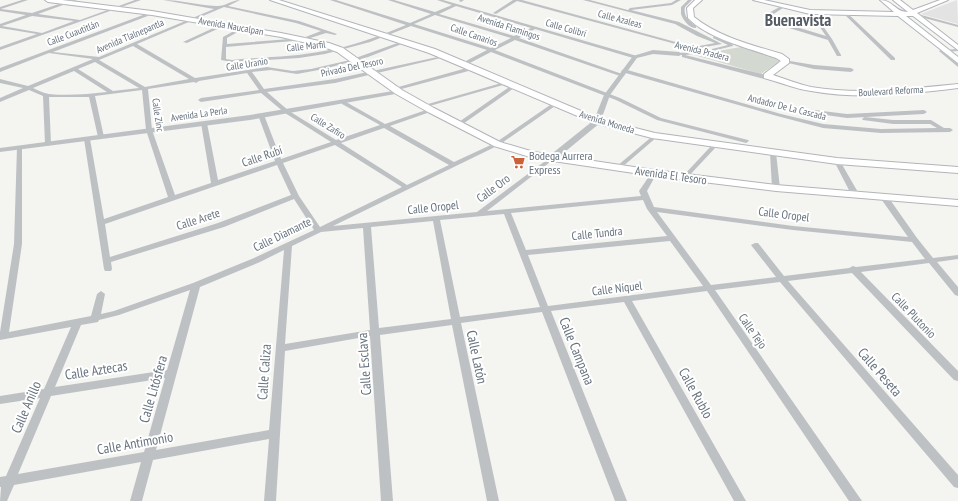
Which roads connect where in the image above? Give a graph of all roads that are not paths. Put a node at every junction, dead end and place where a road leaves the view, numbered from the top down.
1 (26, 0) edge
2 (48, 0) edge
3 (139, 0) edge
4 (164, 0) edge
5 (195, 0) edge
6 (238, 0) edge
7 (273, 0) edge
8 (332, 0) edge
9 (390, 0) edge
10 (439, 0) edge
11 (516, 0) edge
12 (585, 0) edge
13 (690, 0) edge
14 (699, 0) edge
15 (756, 0) edge
16 (764, 0) edge
17 (883, 0) edge
18 (896, 0) edge
19 (945, 0) edge
20 (72, 1) edge
21 (678, 1) edge
22 (186, 3) junction
23 (455, 5) junction
24 (784, 6) junction
25 (221, 7) junction
26 (117, 8) junction
27 (0, 9) edge
28 (625, 10) junction
29 (810, 11) junction
30 (844, 12) junction
31 (152, 13) junction
32 (34, 14) junction
33 (435, 14) junction
34 (494, 14) junction
35 (899, 14) junction
36 (913, 14) junction
37 (191, 19) junction
38 (82, 21) junction
39 (410, 24) junction
40 (224, 25) junction
41 (0, 26) edge
42 (958, 26) edge
43 (243, 28) junction
44 (534, 28) junction
45 (326, 31) junction
46 (46, 34) junction
47 (335, 34) dead end
48 (384, 35) junction
49 (515, 38) junction
50 (304, 39) junction
51 (830, 39) junction
52 (184, 42) dead end
53 (405, 42) junction
54 (133, 44) junction
55 (225, 46) junction
56 (0, 49) edge
57 (624, 49) dead end
58 (958, 49) edge
59 (340, 50) junction
60 (491, 50) junction
61 (944, 50) junction
62 (48, 52) junction
63 (679, 54) junction
64 (839, 55) dead end
65 (445, 56) junction
66 (635, 57) junction
67 (98, 59) junction
68 (893, 59) dead end
69 (354, 60) junction
70 (786, 60) junction
71 (958, 61) edge
72 (464, 64) junction
73 (958, 65) edge
74 (474, 68) junction
75 (75, 69) junction
76 (0, 70) edge
77 (851, 70) dead end
78 (248, 72) junction
79 (372, 73) junction
80 (623, 73) junction
81 (767, 76) junction
82 (778, 79) junction
83 (0, 81) edge
84 (196, 81) junction
85 (958, 81) edge
86 (511, 85) junction
87 (958, 86) edge
88 (29, 88) junction
89 (145, 89) junction
90 (397, 90) junction
91 (263, 92) junction
92 (113, 93) junction
93 (607, 95) junction
94 (46, 96) junction
95 (92, 96) junction
96 (0, 100) edge
97 (201, 100) dead end
98 (344, 103) junction
99 (555, 104) junction
100 (427, 108) junction
101 (806, 111) dead end
102 (287, 112) junction
103 (924, 112) dead end
104 (261, 115) junction
105 (847, 116) junction
106 (597, 121) junction
107 (204, 123) junction
108 (458, 124) junction
109 (384, 126) junction
110 (149, 130) junction
111 (943, 130) junction
112 (950, 130) dead end
113 (655, 136) junction
114 (101, 137) junction
115 (87, 139) junction
116 (746, 141) dead end
117 (337, 142) junction
118 (48, 144) junction
119 (497, 144) junction
120 (715, 145) junction
121 (19, 148) junction
122 (0, 150) edge
123 (773, 152) junction
124 (552, 158) junction
125 (838, 160) junction
126 (279, 162) junction
127 (452, 164) junction
128 (619, 167) junction
129 (958, 170) edge
130 (654, 173) junction
131 (685, 177) junction
132 (215, 184) junction
133 (406, 187) junction
134 (776, 188) junction
135 (855, 194) junction
136 (295, 196) junction
137 (883, 196) junction
138 (172, 198) junction
139 (645, 198) junction
140 (958, 203) edge
141 (651, 209) junction
142 (507, 212) junction
143 (478, 214) junction
144 (436, 218) junction
145 (100, 223) junction
146 (367, 225) junction
147 (318, 230) junction
148 (672, 238) junction
149 (914, 240) junction
150 (288, 245) junction
151 (755, 245) dead end
152 (524, 253) junction
153 (958, 257) edge
154 (930, 260) junction
155 (853, 269) junction
156 (781, 278) junction
157 (196, 285) junction
158 (709, 288) junction
159 (958, 293) edge
160 (101, 294) dead end
161 (627, 299) junction
162 (545, 309) junction
163 (95, 320) junction
164 (456, 322) junction
165 (77, 324) junction
166 (375, 332) junction
167 (2, 336) edge
168 (280, 348) junction
169 (172, 373) junction
170 (958, 377) edge
171 (48, 392) junction
172 (0, 400) edge
173 (274, 434) junction
174 (148, 456) junction
175 (5, 481) edge
176 (958, 483) edge
177 (1, 501) edge
178 (136, 501) edge
179 (270, 501) edge
180 (387, 501) edge
181 (493, 501) edge
182 (621, 501) edge
183 (740, 501) edge
184 (856, 501) edge

1 - 27 street
2 - 20 main road, Avenida Naucalpan
3 - 26 street
4 - 22 street
5 - 22 street
6 - 25 street, Avenida Tlalnepantla
7 - 48 main road, Avenida Moneda
8 - 39 street, Calle Canarios
9 - 33 street, Avenida Flamingos
10 - 23 street
11 - 28 street, Calle Azaleas
11 - 34 street
12 - 28 street
13 - 63 street
14 - 70 main road
15 - 24 main road
16 - 29 main road
17 - 35 main road
18 - 36 main road
19 - 36 main road
20 - 26 main road, Avenida Naucalpan
20 - 32 street
21 - 28 street
22 - 25 street
23 - 33 street, Calle Marfil
23 - 34 street
24 - 29 main road
24 - 51 street
25 - 37 street, Avenida Tlalnepantla
25 - 45 street
26 - 31 main road, Avenida Naucalpan
26 - 38 street
27 - 32 street
29 - 30 main road
29 - 51 street
30 - 35 main road
30 - 68 street
31 - 37 main road, Avenida Naucalpan
31 - 62 street, Calle Cuautitlán
32 - 38 street
32 - 41 street
33 - 39 street, Calle Marfil
33 - 49 street, Avenida Flamingos
34 - 44 street, Calle Colibrí
34 - 57 street
35 - 36 main road
35 - 61 main road
36 - 42 street
36 - 58 main road
37 - 40 main road, Avenida Naucalpan
37 - 54 street, Avenida Tlalnepantla
38 - 46 street
39 - 48 street, Calle Marfil
39 - 60 street, Calle Canarios
40 - 43 main road, Avenida Naucalpan
40 - 52 street
41 - 46 street
43 - 50 main road, Avenida Naucalpan
43 - 55 street
44 - 49 street
44 - 66 street, Calle Colibrí
45 - 47 street
45 - 50 street
46 - 56 street
48 - 53 main road, Avenida Moneda
48 - 59 street, Calle Marfil
49 - 60 street
49 - 80 street, Avenida Flamingos
50 - 55 street
50 - 59 main road, Avenida Naucalpan
51 - 64 street
53 - 65 main road, Avenida Moneda
53 - 69 street, Calle Uranio
54 - 67 street, Avenida Tlalnepantla
54 - 84 street
55 - 59 street, Calle Marfil
58 - 61 street
59 - 69 main road, Avenida Naucalpan
60 - 72 street
60 - 93 street, Calle Canarios
61 - 71 main road
61 - 73 street
62 - 67 street
62 - 76 street, Calle Cuautitlán
63 - 66 street, Avenida Pradera
63 - 81 street, Avenida Pradera
65 - 72 main road, Avenida Moneda
65 - 79 street, Privada Del Tesoro
66 - 80 street
67 - 75 street, Avenida Tlalnepantla
67 - 89 street, Calle Zinc
69 - 78 street, Calle Uranio
69 - 79 main road, Avenida Naucalpan
70 - 77 street
70 - 81 main road
72 - 74 main road, Avenida Moneda
74 - 86 main road, Avenida Moneda
74 - 90 street
75 - 88 street, Avenida Tlalnepantla
75 - 92 street
78 - 84 street, Calle Uranio
78 - 91 street, Calle Zafiro
79 - 90 main road, Avenida Naucalpan
79 - 91 street, Privada Del Tesoro
80 - 93 street
80 - 111 street, Andador De La Cascada
81 - 82 main road, Boulevard Reforma
82 - 85 main road, Boulevard Reforma
82 - 87 main road, Boulevard Reforma
83 - 88 street
84 - 89 street, Calle Uranio
86 - 99 main road, Avenida Moneda
86 - 100 street, Calle Rubí
86 - 108 street
88 - 94 street
88 - 96 street
89 - 92 street, Calle Uranio
89 - 110 street, Calle Zinc
90 - 98 street, Avenida La Perla
90 - 100 main road, Avenida El Tesoro
91 - 97 street, Privada Del Tesoro
91 - 102 street, Calle Zafiro
92 - 95 street, Calle Uranio
93 - 106 street
93 - 116 street, Calle Canarios
94 - 95 street, Calle Uranio
94 - 118 street
95 - 114 street
98 - 102 street, Avenida La Perla
98 - 109 street
99 - 106 main road, Avenida Moneda
99 - 119 street, Calle Diamante
100 - 108 main road, Avenida El Tesoro
100 - 109 street, Calle Rubí
101 - 105 street
102 - 104 street, Avenida La Perla
102 - 117 street, Calle Zafiro
103 - 105 street
104 - 107 street, Avenida La Perla
104 - 126 street
105 - 111 street
106 - 113 main road, Avenida Moneda
106 - 124 street, Calle Oro
107 - 110 street, Avenida La Perla
107 - 132 street
108 - 119 main road, Avenida El Tesoro
109 - 117 street, Calle Rubí
109 - 127 street
110 - 114 street, Avenida La Perla
110 - 138 street, Calle Zinc
111 - 112 street, Andador De La Cascada
113 - 120 main road, Avenida Moneda
113 - 128 street
114 - 115 street, Avenida La Perla
115 - 118 street, Avenida La Perla
115 - 145 street
117 - 126 street, Calle Rubí
117 - 133 street, Calle Zafiro
118 - 121 street, Avenida La Perla
119 - 124 main road, Avenida El Tesoro
119 - 127 street, Calle Diamante
120 - 123 main road, Avenida Moneda
120 - 131 street
121 - 122 street, Avenida La Perla
121 - 167 street
123 - 125 main road, Avenida Moneda
123 - 134 street
124 - 128 main road, Avenida El Tesoro
124 - 143 street, Calle Oro
125 - 129 main road, Avenida Moneda
125 - 135 street
126 - 132 street, Calle Rubí
126 - 136 street
127 - 133 street, Calle Diamante
128 - 130 main road, Avenida El Tesoro
130 - 131 main road, Avenida El Tesoro
130 - 139 street
131 - 134 main road, Avenida El Tesoro
132 - 138 street, Calle Rubí
133 - 147 street, Calle Diamante
134 - 135 main road, Avenida El Tesoro
135 - 137 main road, Avenida El Tesoro
136 - 145 street, Calle Arete
136 - 147 street
137 - 140 main road, Avenida El Tesoro
137 - 149 street
138 - 145 street, Calle Rubí
139 - 141 street, Calle Tejo
139 - 142 street, Calle Oropel
141 - 148 street, Calle Tejo
141 - 149 street, Calle Oropel
142 - 143 street, Calle Oropel
142 - 152 street, Calle Campana
143 - 144 street, Calle Oropel
144 - 146 street, Calle Oropel
144 - 164 street, Calle Latón
146 - 147 street, Calle Oropel
146 - 166 street, Calle Esclava
147 - 150 street, Calle Diamante
148 - 152 street, Calle Tundra
148 - 158 street, Calle Tejo
149 - 154 street
150 - 157 street, Calle Diamante
150 - 168 street, Calle Caliza
151 - 156 street, Calle Peseta
152 - 162 street, Calle Campana
153 - 154 street, Calle Níquel
154 - 155 street, Calle Níquel
154 - 159 street
155 - 156 street, Calle Níquel
155 - 170 street, Calle Plutonio
156 - 158 street, Calle Níquel
156 - 176 street, Calle Peseta
157 - 163 street, Calle Diamante
157 - 169 street, Calle Litósfera
158 - 161 street, Calle Níquel
158 - 184 street, Calle Tejo
160 - 163 street
161 - 162 street, Calle Níquel
161 - 183 street, Calle Rublo
162 - 164 street, Calle Níquel
162 - 182 street, Calle Campana
163 - 165 street, Calle Diamante
164 - 166 street, Calle Níquel
164 - 181 street, Calle Latón
165 - 167 street, Calle Diamante
165 - 171 street, Calle Anillo
166 - 168 street, Calle Níquel
166 - 180 street, Calle Esclava
168 - 173 street, Calle Caliza
169 - 171 street, Calle Aztecas
169 - 174 street, Calle Litósfera
171 - 172 street, Calle Aztecas
171 - 175 street, Calle Anillo
173 - 174 street, Calle Antimonio
173 - 179 street, Calle Caliza
174 - 175 street, Calle Antimonio
174 - 178 street, Calle Litósfera
175 - 177 street, Calle Anillo

